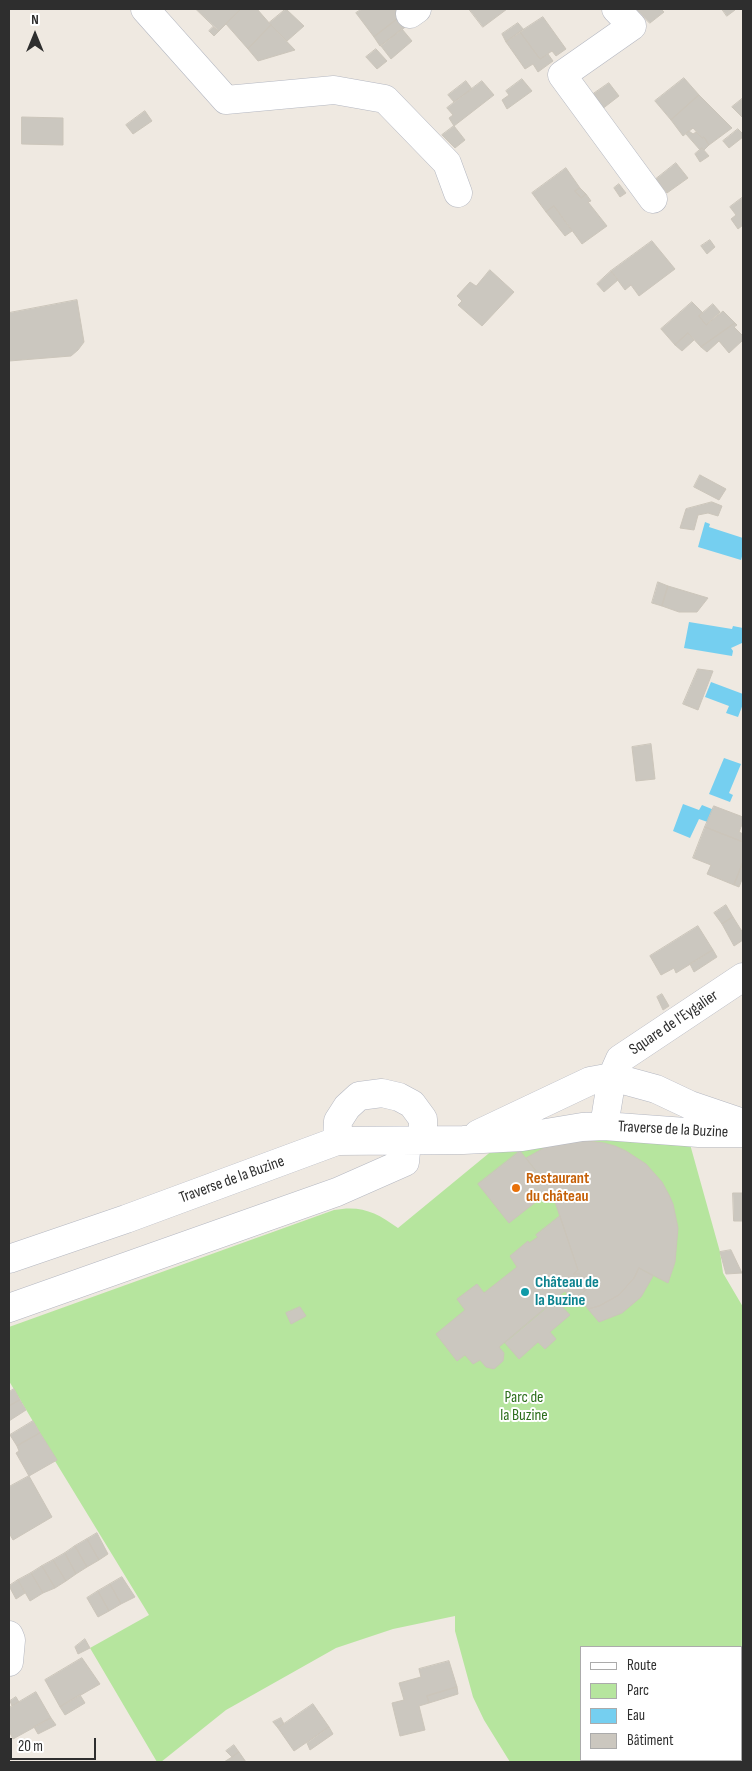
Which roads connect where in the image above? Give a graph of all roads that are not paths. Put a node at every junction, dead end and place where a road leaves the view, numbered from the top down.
1 (145, 9) edge
2 (616, 9) edge
3 (458, 194) dead end
4 (653, 199) dead end
5 (743, 977) edge
6 (601, 1079) junction
7 (743, 1123) edge
8 (593, 1126) junction
9 (743, 1133) edge
10 (415, 1140) junction
11 (463, 1140) junction
12 (337, 1141) junction
13 (9, 1259) edge
14 (9, 1308) edge
15 (9, 1635) edge
16 (9, 1662) edge

1 - 3 street
2 - 4 street
5 - 6 street, Square de l'Eygalier
6 - 7 street, Traverse de la Buzine
6 - 8 street, Traverse de la Buzine
6 - 11 street, Traverse de la Buzine
8 - 9 street, Traverse de la Buzine
8 - 11 street, Traverse de la Buzine
10 - 11 street, Traverse de la Buzine
10 - 12 street, Traverse de la Buzine
10 - 12 street
10 - 14 street
12 - 13 street, Traverse de la Buzine
15 - 16 street

